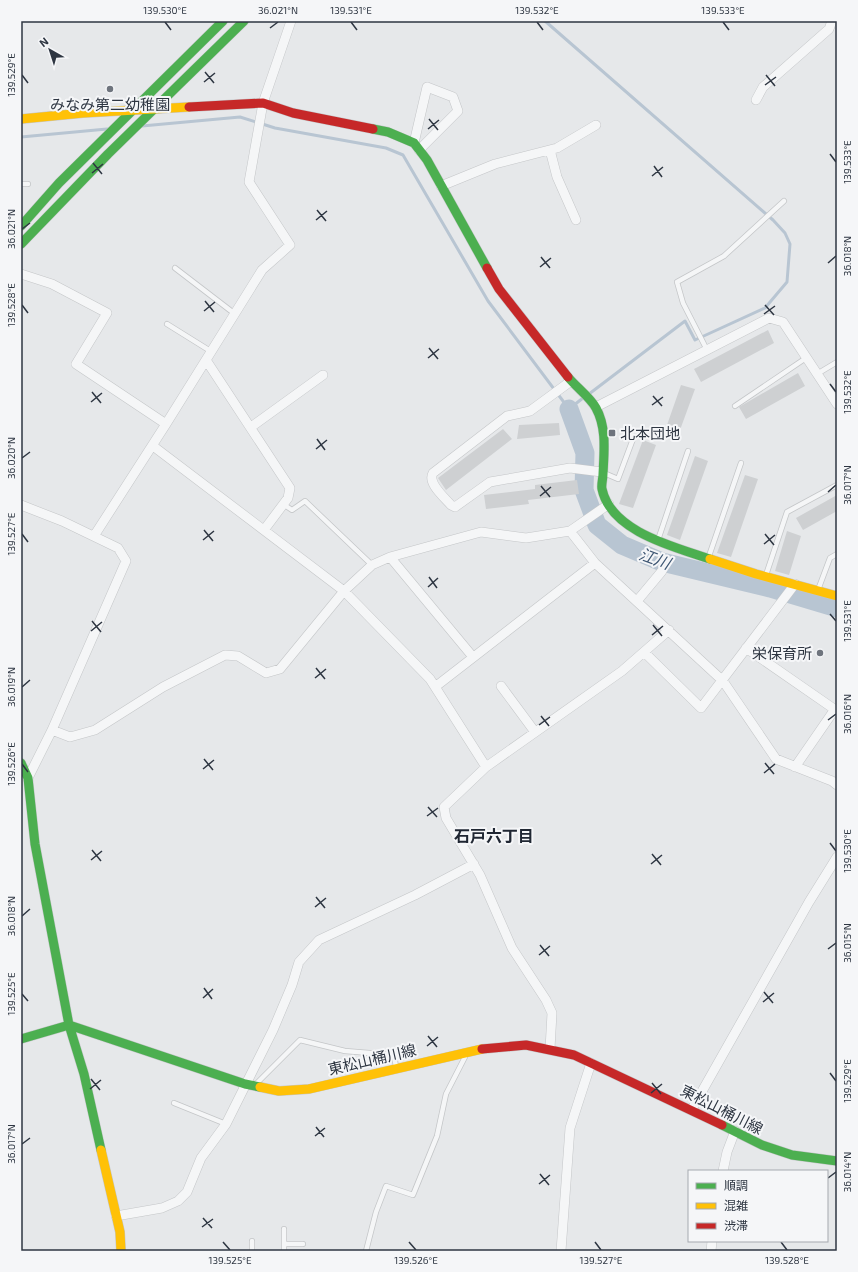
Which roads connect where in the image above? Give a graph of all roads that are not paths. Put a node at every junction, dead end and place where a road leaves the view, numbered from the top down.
1 (223, 21) edge
2 (244, 21) edge
3 (291, 21) edge
4 (832, 21) edge
5 (756, 100) dead end
6 (263, 103) junction
7 (154, 110) junction
8 (131, 111) junction
9 (21, 119) edge
10 (596, 125) dead end
11 (417, 146) junction
12 (550, 150) junction
13 (21, 184) edge
14 (28, 184) dead end
15 (441, 186) junction
16 (784, 201) dead end
17 (576, 220) dead end
18 (21, 226) edge
19 (21, 244) edge
20 (175, 268) dead end
21 (21, 274) edge
22 (235, 314) junction
23 (167, 324) dead end
24 (707, 350) junction
25 (212, 352) junction
26 (806, 358) junction
27 (206, 360) junction
28 (837, 362) edge
29 (817, 374) junction
30 (323, 375) dead end
31 (571, 381) junction
32 (837, 404) edge
33 (735, 406) dead end
34 (596, 407) junction
35 (166, 424) junction
36 (251, 427) junction
37 (633, 439) dead end
38 (153, 446) junction
39 (688, 451) dead end
40 (742, 463) dead end
41 (602, 472) junction
42 (837, 485) edge
43 (21, 504) edge
44 (283, 504) junction
45 (609, 504) junction
46 (264, 530) junction
47 (570, 531) junction
48 (94, 536) junction
49 (658, 540) junction
50 (837, 554) edge
51 (390, 557) junction
52 (708, 558) junction
53 (595, 563) junction
54 (372, 565) junction
55 (662, 571) dead end
56 (765, 576) junction
57 (795, 584) junction
58 (344, 591) junction
59 (818, 591) junction
60 (837, 596) edge
61 (637, 601) junction
62 (669, 630) junction
63 (746, 648) junction
64 (644, 652) junction
65 (473, 657) junction
66 (723, 681) junction
67 (435, 686) junction
68 (501, 686) dead end
69 (836, 710) edge
70 (52, 730) junction
71 (536, 732) junction
72 (21, 763) edge
73 (486, 767) junction
74 (795, 767) junction
75 (28, 778) junction
76 (837, 785) edge
77 (837, 857) edge
78 (474, 864) junction
79 (69, 1025) junction
80 (21, 1040) edge
81 (550, 1049) junction
82 (467, 1052) junction
83 (591, 1063) junction
84 (396, 1067) junction
85 (250, 1085) junction
86 (174, 1103) dead end
87 (692, 1109) junction
88 (226, 1124) junction
89 (736, 1131) junction
90 (837, 1161) edge
91 (723, 1170) edge
92 (116, 1216) junction
93 (284, 1229) dead end
94 (252, 1241) dead end
95 (284, 1244) junction
96 (302, 1244) dead end
97 (121, 1251) edge
98 (252, 1251) edge
99 (284, 1251) edge
100 (366, 1251) edge
101 (561, 1251) edge

1 - 8 street
2 - 7 street
3 - 6 street
4 - 5 street
6 - 7 street
6 - 11 street
6 - 22 street
7 - 8 street
7 - 19 street
8 - 9 street
8 - 18 street
10 - 12 street
11 - 11 street
11 - 15 street
12 - 15 street
12 - 17 street
13 - 14 lane
15 - 31 street
16 - 24 lane
20 - 22 lane
21 - 35 street
22 - 25 street
23 - 25 lane
24 - 26 street
24 - 34 street
25 - 27 street
26 - 29 street
26 - 33 lane
27 - 35 street
27 - 36 street
28 - 29 lane
29 - 32 street
30 - 36 street
31 - 34 street
31 - 41 street
34 - 41 street
35 - 38 street
36 - 44 street
37 - 41 lane
38 - 46 street
38 - 48 street
39 - 49 lane
40 - 52 lane
41 - 45 street
42 - 56 lane
43 - 48 street
44 - 46 street
44 - 54 lane
45 - 47 street
45 - 49 street
46 - 58 street
47 - 51 street
47 - 53 street
48 - 70 street
49 - 52 street
50 - 59 lane
51 - 54 street
51 - 65 street
52 - 56 street
53 - 61 street
53 - 65 street
54 - 58 street
55 - 61 street
56 - 57 street
57 - 59 street
57 - 63 street
58 - 67 street
58 - 70 street
59 - 60 street
61 - 62 street
62 - 64 street
62 - 66 street
63 - 66 street
63 - 69 street
64 - 66 street
64 - 71 street
65 - 67 street
66 - 74 street
67 - 73 street
68 - 71 street
69 - 74 street
70 - 75 street
71 - 73 street
72 - 75 street
73 - 78 street
74 - 76 street
75 - 79 street
77 - 87 street
78 - 81 street
78 - 85 street
79 - 80 street
79 - 85 street, 東松山桶川線
79 - 92 street
81 - 82 street, 東松山桶川線
81 - 83 street, 東松山桶川線
82 - 84 street, 東松山桶川線
82 - 100 lane
83 - 87 street, 東松山桶川線
83 - 101 street
84 - 85 street, 東松山桶川線
84 - 85 lane
85 - 88 street
86 - 88 lane
87 - 89 street, 東松山桶川線
88 - 92 street
89 - 90 street, 東松山桶川線
89 - 91 street
92 - 97 street
93 - 95 lane
94 - 98 lane
95 - 96 lane
95 - 99 lane

